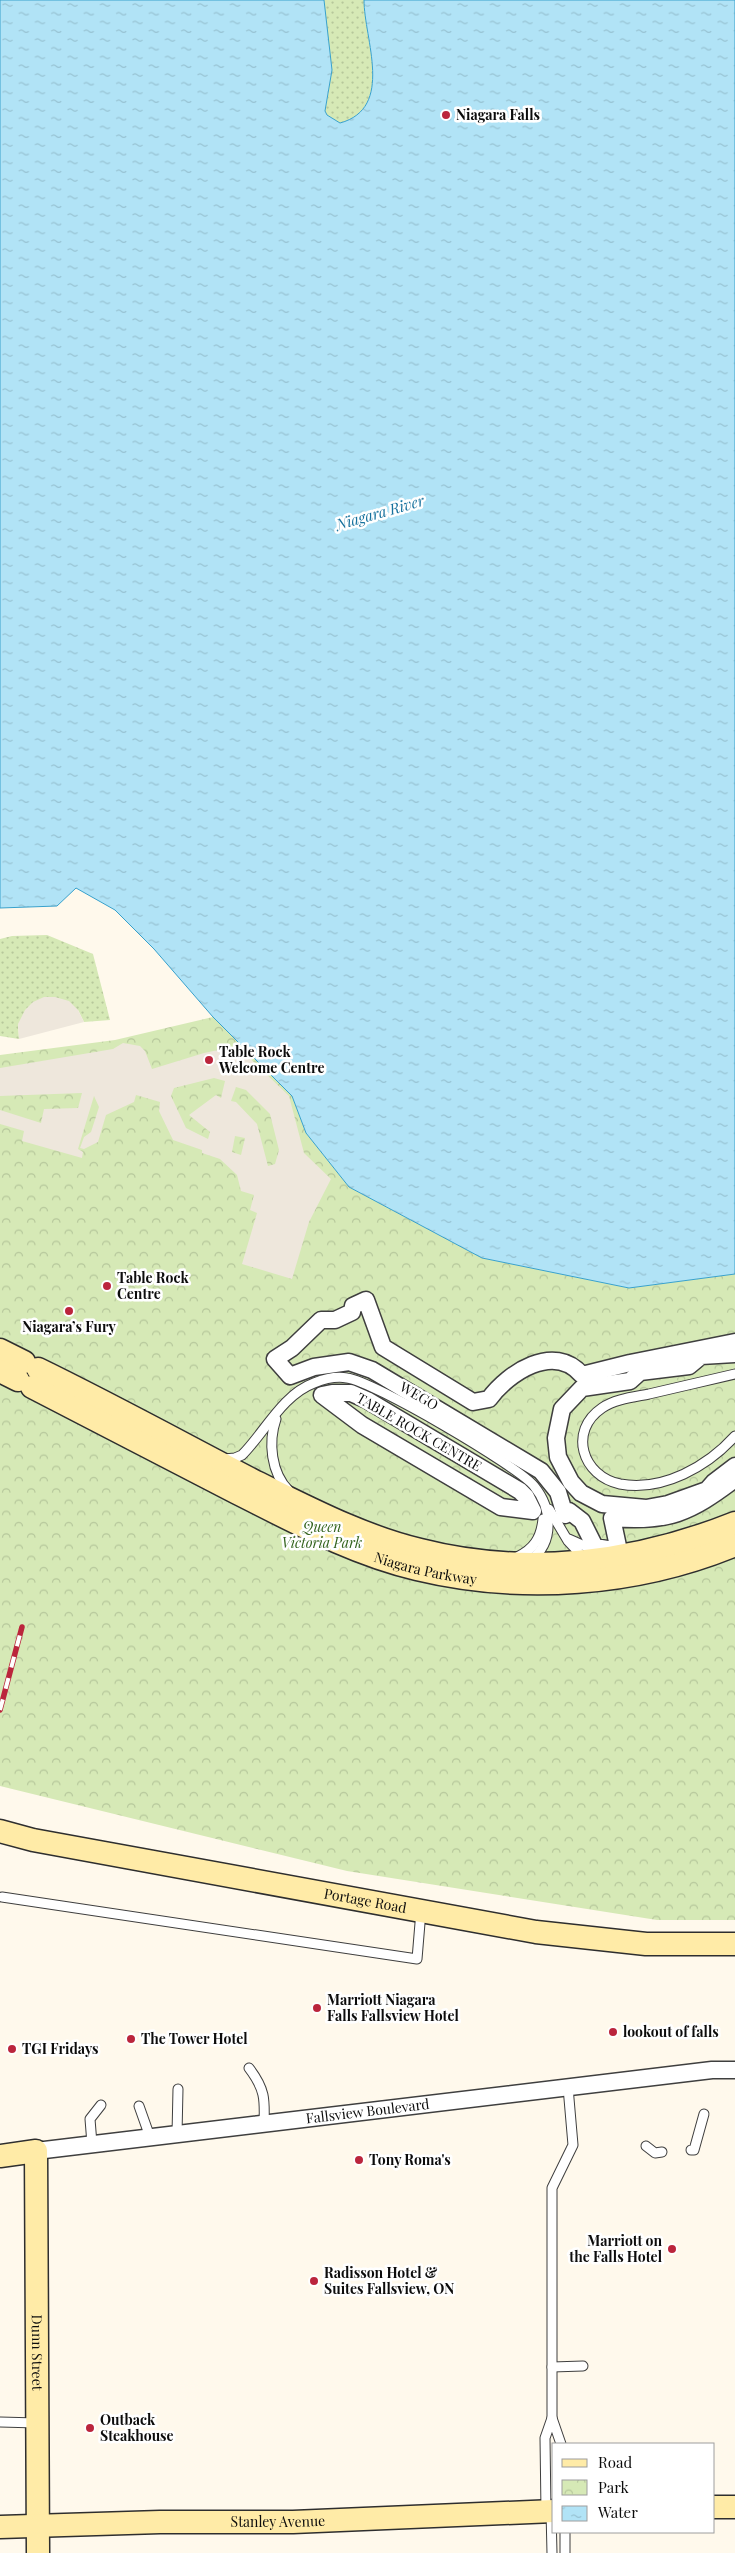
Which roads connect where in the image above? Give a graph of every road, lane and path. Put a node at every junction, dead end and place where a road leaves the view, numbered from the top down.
1 (735, 1342) edge
2 (0, 1350) edge
3 (735, 1354) edge
4 (22, 1374) edge
5 (735, 1374) edge
6 (279, 1412) junction
7 (735, 1436) edge
8 (250, 1447) junction
9 (202, 1453) junction
10 (735, 1466) edge
11 (735, 1479) edge
12 (234, 1481) junction
13 (539, 1492) junction
14 (312, 1510) junction
15 (533, 1511) joint
16 (735, 1523) edge
17 (558, 1526) junction
18 (735, 1545) edge
19 (588, 1561) junction
20 (522, 1564) junction
21 (630, 1566) junction
22 (489, 1571) junction
23 (0, 1831) edge
24 (33, 1840) junction
25 (0, 1843) edge
26 (2, 1897) dead end
27 (421, 1911) junction
28 (735, 1944) edge
29 (249, 2068) dead end
30 (735, 2070) edge
31 (568, 2087) junction
32 (178, 2089) dead end
33 (101, 2105) dead end
34 (140, 2106) dead end
35 (704, 2114) dead end
36 (264, 2124) junction
37 (177, 2134) junction
38 (150, 2137) junction
39 (92, 2144) junction
40 (646, 2146) dead end
41 (691, 2150) dead end
42 (36, 2151) junction
43 (662, 2152) dead end
44 (0, 2156) edge
45 (552, 2366) junction
46 (583, 2366) dead end
47 (552, 2418) junction
48 (0, 2422) edge
49 (37, 2423) junction
50 (561, 2442) edge
51 (715, 2507) edge
52 (735, 2507) edge
53 (550, 2511) edge
54 (0, 2527) edge
55 (38, 2527) junction
56 (565, 2533) edge
57 (38, 2553) edge
58 (552, 2553) edge
59 (565, 2553) edge

1 - 11 street
2 - 4 main road, Niagara Parkway
3 - 10 street
4 - 9 main road, Niagara Parkway
4 - 12 main road, Niagara Parkway
5 - 7 lane
6 - 8 lane, WEGO
6 - 13 lane, WEGO
6 - 14 lane, WEGO
8 - 9 lane, WEGO
8 - 12 lane
9 - 12 main road, Niagara Parkway
12 - 14 main road, Niagara Parkway
12 - 22 main road, Niagara Parkway
13 - 17 lane
13 - 20 lane, WEGO
13 - 22 lane
14 - 22 main road, Niagara Parkway
15 - 15 street, TABLE ROCK CENTRE
16 - 21 main road, Niagara Parkway
17 - 19 lane
17 - 21 lane
18 - 21 main road, Niagara Parkway
19 - 20 main road, Niagara Parkway
19 - 21 main road, Niagara Parkway
20 - 22 main road, Niagara Parkway
21 - 22 main road, Niagara Parkway
23 - 24 main road, Portage Road
24 - 25 main road
24 - 27 main road, Portage Road
26 - 27 lane
27 - 28 main road, Portage Road
29 - 36 lane
30 - 31 street, Fallsview Boulevard
31 - 36 street, Fallsview Boulevard
31 - 45 lane
32 - 37 lane
33 - 39 lane
34 - 38 lane
35 - 41 lane
36 - 37 street, Fallsview Boulevard
37 - 38 street, Fallsview Boulevard
38 - 39 street, Fallsview Boulevard
39 - 42 street, Fallsview Boulevard
40 - 43 lane
42 - 44 main road, Fallsview Boulevard
42 - 49 main road, Dunn Street
45 - 46 lane
45 - 47 lane
47 - 50 lane
47 - 53 lane
48 - 49 lane
49 - 55 main road, Dunn Street
51 - 52 main road
53 - 55 main road, Stanley Avenue
53 - 58 lane
54 - 55 main road, Stanley Avenue
55 - 57 main road, Dunn Street
56 - 59 lane

